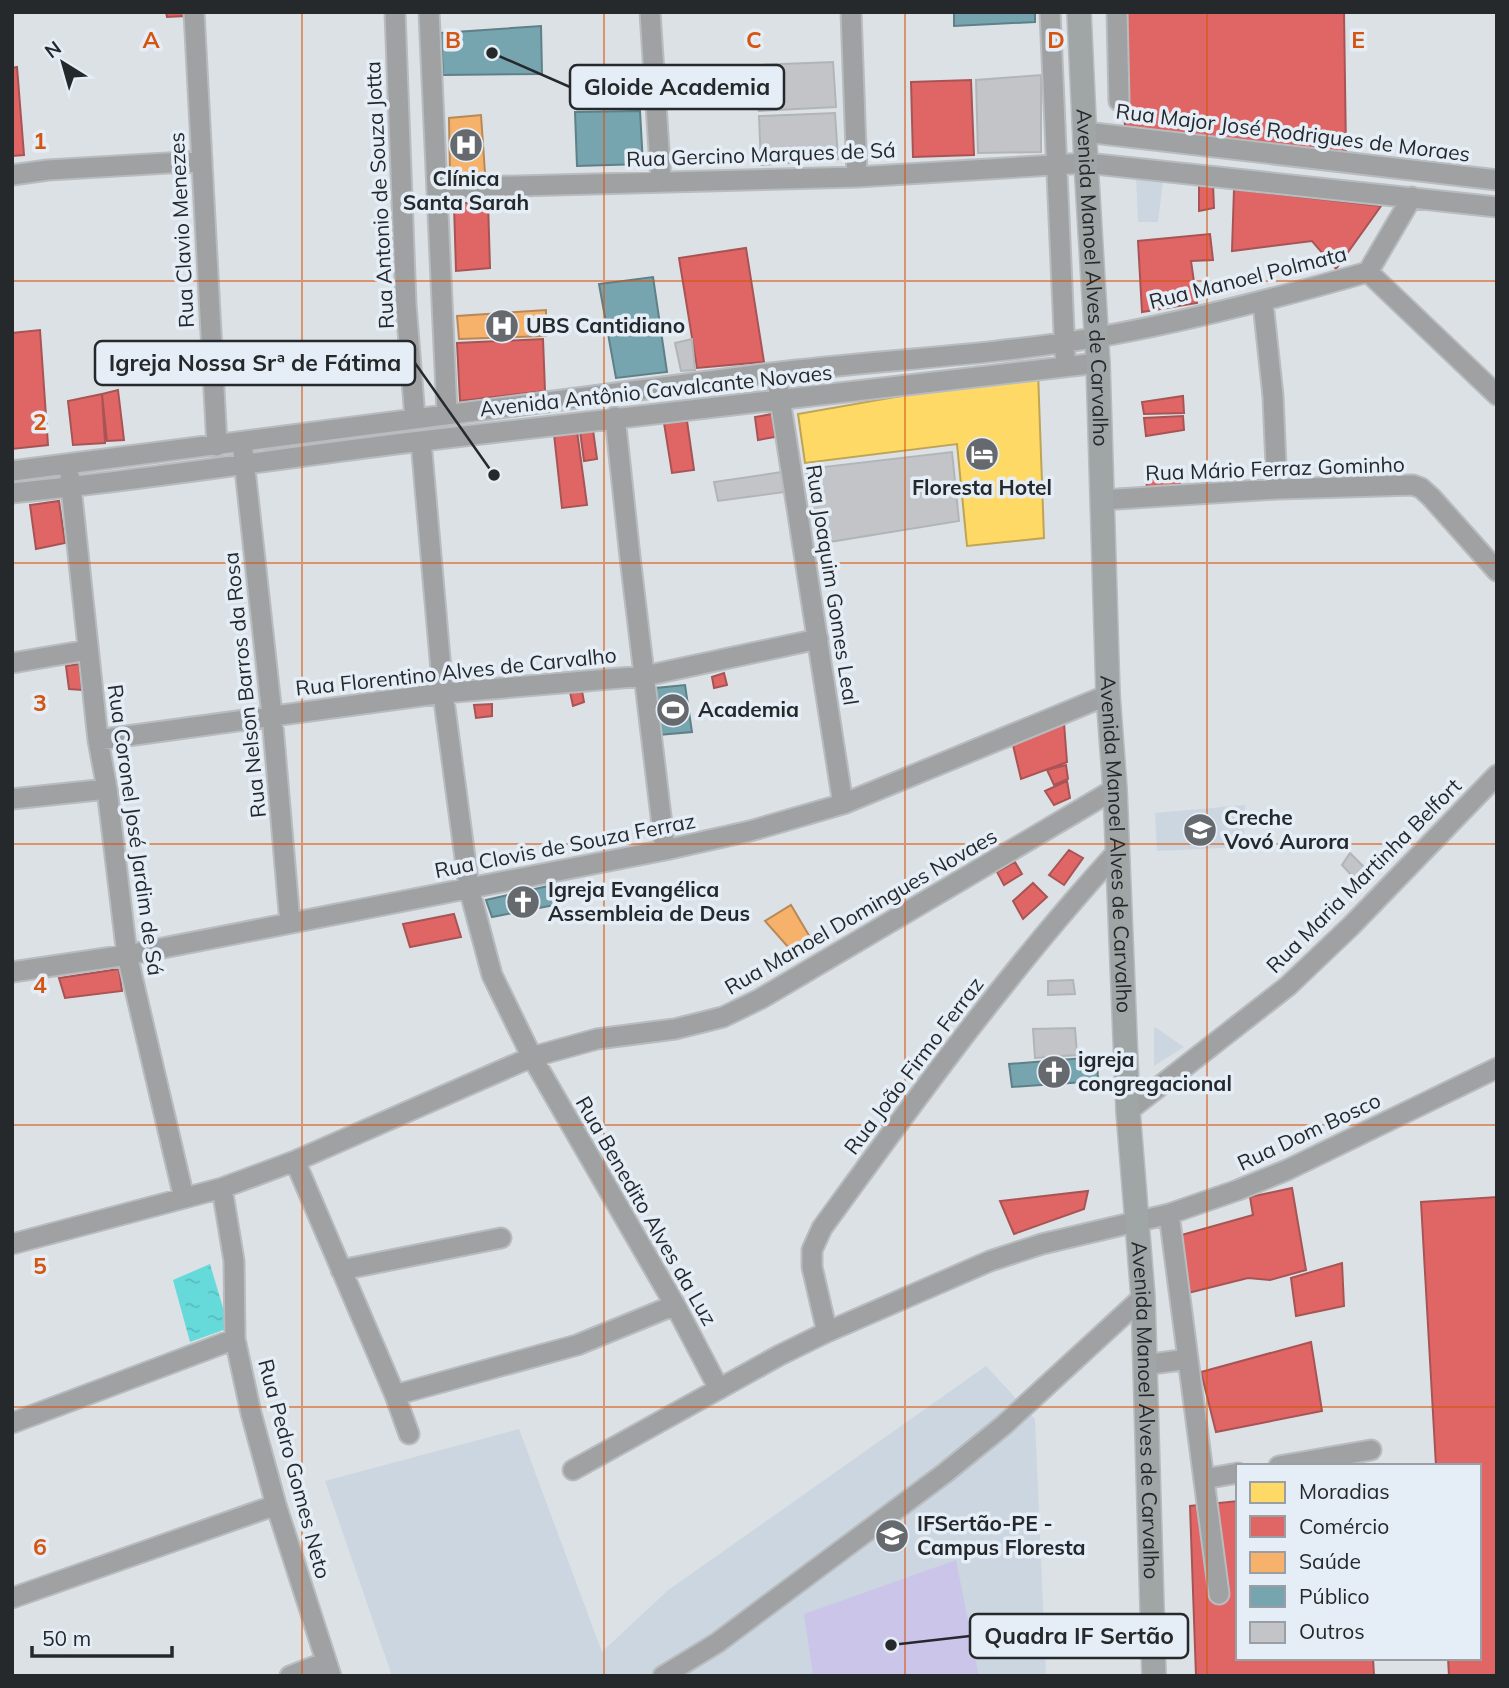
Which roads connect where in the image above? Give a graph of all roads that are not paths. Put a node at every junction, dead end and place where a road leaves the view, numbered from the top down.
1 (194, 12) edge
2 (395, 12) edge
3 (429, 12) edge
4 (650, 12) edge
5 (851, 12) edge
6 (1050, 12) edge
7 (1079, 12) edge
8 (1117, 12) edge
9 (1119, 101) dead end
10 (1085, 132) junction
11 (201, 161) junction
12 (1359, 162) junction
13 (1086, 163) junction
14 (1057, 164) junction
15 (12, 175) edge
16 (857, 177) junction
17 (1497, 180) edge
18 (661, 181) junction
19 (438, 188) junction
20 (1355, 191) junction
21 (1412, 197) junction
22 (1497, 207) edge
23 (1368, 272) junction
24 (1263, 303) junction
25 (1095, 338) junction
26 (1063, 342) junction
27 (1098, 363) junction
28 (1066, 366) junction
29 (776, 373) junction
30 (665, 387) junction
31 (1497, 395) edge
32 (780, 399) junction
33 (665, 411) junction
34 (447, 413) junction
35 (615, 417) junction
36 (415, 418) junction
37 (421, 441) junction
38 (241, 443) junction
39 (217, 446) junction
40 (70, 463) junction
41 (245, 463) junction
42 (12, 471) edge
43 (71, 488) junction
44 (1277, 489) junction
45 (12, 493) edge
46 (1102, 500) junction
47 (1497, 571) edge
48 (818, 639) junction
49 (88, 650) junction
50 (12, 663) edge
51 (645, 676) junction
52 (443, 693) junction
53 (1108, 695) junction
54 (272, 715) junction
55 (98, 740) junction
56 (1495, 781) edge
57 (107, 789) junction
58 (1115, 789) junction
59 (12, 799) edge
60 (843, 804) junction
61 (664, 850) junction
62 (1116, 853) junction
63 (469, 888) junction
64 (290, 923) junction
65 (127, 955) junction
66 (12, 972) edge
67 (533, 1057) junction
68 (1497, 1068) edge
69 (1128, 1111) junction
70 (295, 1161) junction
71 (222, 1188) junction
72 (184, 1198) junction
73 (1169, 1214) junction
74 (1135, 1222) junction
75 (501, 1238) dead end
76 (12, 1244) edge
77 (341, 1270) junction
78 (1143, 1297) junction
79 (675, 1305) junction
80 (827, 1332) junction
81 (235, 1339) junction
82 (1188, 1359) junction
83 (1144, 1365) junction
84 (719, 1389) junction
85 (395, 1395) junction
86 (12, 1423) edge
87 (409, 1434) dead end
88 (1371, 1450) dead end
89 (1290, 1464) edge
90 (573, 1470) dead end
91 (1236, 1473) edge
92 (1204, 1479) junction
93 (276, 1505) junction
94 (1219, 1594) dead end
95 (12, 1598) edge
96 (329, 1669) edge
97 (290, 1676) edge
98 (663, 1676) edge
99 (1154, 1676) edge

1 - 11 street, Rua Clavio Menezes
2 - 36 street, Rua Antonio de Souza Jotta
3 - 19 street
4 - 18 street
5 - 16 street
6 - 14 street, Avenida Manoel Alves de Carvalho
7 - 10 main road, Avenida Manoel Alves de Carvalho
8 - 9 street
10 - 12 street, Rua Major José Rodrigues de Moraes
10 - 13 main road, Avenida Manoel Alves de Carvalho
11 - 15 street
11 - 39 street, Rua Clavio Menezes
12 - 17 street, Rua Major José Rodrigues de Moraes
12 - 20 street
13 - 14 street, Rua Gercino Marques de Sá
13 - 20 street
13 - 25 main road, Avenida Manoel Alves de Carvalho
14 - 16 street, Rua Gercino Marques de Sá
14 - 26 street, Avenida Manoel Alves de Carvalho
16 - 18 street, Rua Gercino Marques de Sá
18 - 19 street, Rua Gercino Marques de Sá
19 - 34 street
20 - 21 street
21 - 22 street
21 - 23 street, Rua Manoel Polmata
23 - 24 street, Rua Manoel Polmata
23 - 31 street
24 - 25 street, Rua Manoel Polmata
24 - 44 street
25 - 26 street, Rua Manoel Polmata
25 - 27 main road, Avenida Manoel Alves de Carvalho
26 - 28 street, Avenida Manoel Alves de Carvalho
26 - 29 street, Rua Manoel Polmata
27 - 28 street, Avenida Antônio Cavalcante Novaes
27 - 46 main road, Avenida Manoel Alves de Carvalho
28 - 32 street, Avenida Antônio Cavalcante Novaes
29 - 30 street, Rua Manoel Polmata
29 - 32 street, Rua Joaquim Gomes Leal
30 - 33 street
30 - 34 street, Rua Manoel Polmata
32 - 33 street, Avenida Antônio Cavalcante Novaes
32 - 48 street, Rua Joaquim Gomes Leal
33 - 35 street, Avenida Antônio Cavalcante Novaes
34 - 36 street, Rua Manoel Polmata
35 - 37 street, Avenida Antônio Cavalcante Novaes
35 - 51 street
36 - 38 street, Rua Manoel Polmata
37 - 41 street, Avenida Antônio Cavalcante Novaes
37 - 52 street, Rua Benedito Alves da Luz
38 - 39 street, Rua Manoel Polmata
38 - 41 street, Rua Nelson Barros da Rosa
39 - 40 street, Rua Manoel Polmata
40 - 42 street, Rua Manoel Polmata
40 - 43 street, Rua Coronel José Jardim de Sá
41 - 43 street, Avenida Antônio Cavalcante Novaes
41 - 54 street, Rua Nelson Barros da Rosa
43 - 45 street, Avenida Antônio Cavalcante Novaes
43 - 49 street, Rua Coronel José Jardim de Sá
44 - 46 street, Rua Mário Ferraz Gominho
44 - 47 street, Rua Mário Ferraz Gominho
46 - 53 main road, Avenida Manoel Alves de Carvalho
48 - 51 street, Rua Florentino Alves de Carvalho
48 - 60 street, Rua Joaquim Gomes Leal
49 - 50 street
49 - 55 street, Rua Coronel José Jardim de Sá
51 - 52 street, Rua Florentino Alves de Carvalho
51 - 61 street
52 - 54 street, Rua Florentino Alves de Carvalho
52 - 63 street, Rua Benedito Alves da Luz
53 - 58 main road, Avenida Manoel Alves de Carvalho
53 - 60 street, Rua Clovis de Souza Ferraz
54 - 55 street, Rua Florentino Alves de Carvalho
54 - 64 street, Rua Nelson Barros da Rosa
55 - 57 street, Rua Coronel José Jardim de Sá
56 - 69 street, Rua Maria Martinha Belfort
57 - 59 street
57 - 65 street, Rua Coronel José Jardim de Sá
58 - 62 main road, Avenida Manoel Alves de Carvalho
58 - 67 street, Rua Manoel Domingues Novaes
60 - 61 street, Rua Clovis de Souza Ferraz
61 - 63 street, Rua Clovis de Souza Ferraz
62 - 69 main road, Avenida Manoel Alves de Carvalho
62 - 80 street, Rua João Firmo Ferraz
63 - 64 street, Rua Clovis de Souza Ferraz
63 - 67 street, Rua Benedito Alves da Luz
64 - 65 street, Rua Clovis de Souza Ferraz
65 - 66 street, Rua Clovis de Souza Ferraz
65 - 72 street, Rua Coronel José Jardim de Sá
67 - 70 street, Rua Manoel Domingues Novaes
67 - 79 street, Rua Benedito Alves da Luz
68 - 73 street, Rua Dom Bosco
69 - 74 main road, Avenida Manoel Alves de Carvalho
70 - 71 street, Rua Manoel Domingues Novaes
70 - 77 street
71 - 72 street, Rua Manoel Domingues Novaes
71 - 81 street, Rua Pedro Gomes Neto
72 - 76 street, Rua Manoel Domingues Novaes
73 - 74 street, Rua Dom Bosco
73 - 82 street
74 - 78 main road, Avenida Manoel Alves de Carvalho
74 - 80 street, Rua Dom Bosco
75 - 77 street
77 - 85 street
78 - 83 main road, Avenida Manoel Alves de Carvalho
78 - 98 street
79 - 84 street, Rua Benedito Alves da Luz
79 - 85 street
80 - 84 street, Rua Dom Bosco
81 - 86 street
81 - 93 street, Rua Pedro Gomes Neto
82 - 83 street
82 - 92 street
83 - 99 main road, Avenida Manoel Alves de Carvalho
84 - 90 street, Rua Dom Bosco
85 - 87 street
88 - 89 street
91 - 92 street
92 - 94 street
93 - 95 street
93 - 96 street, Rua Pedro Gomes Neto
96 - 97 street

